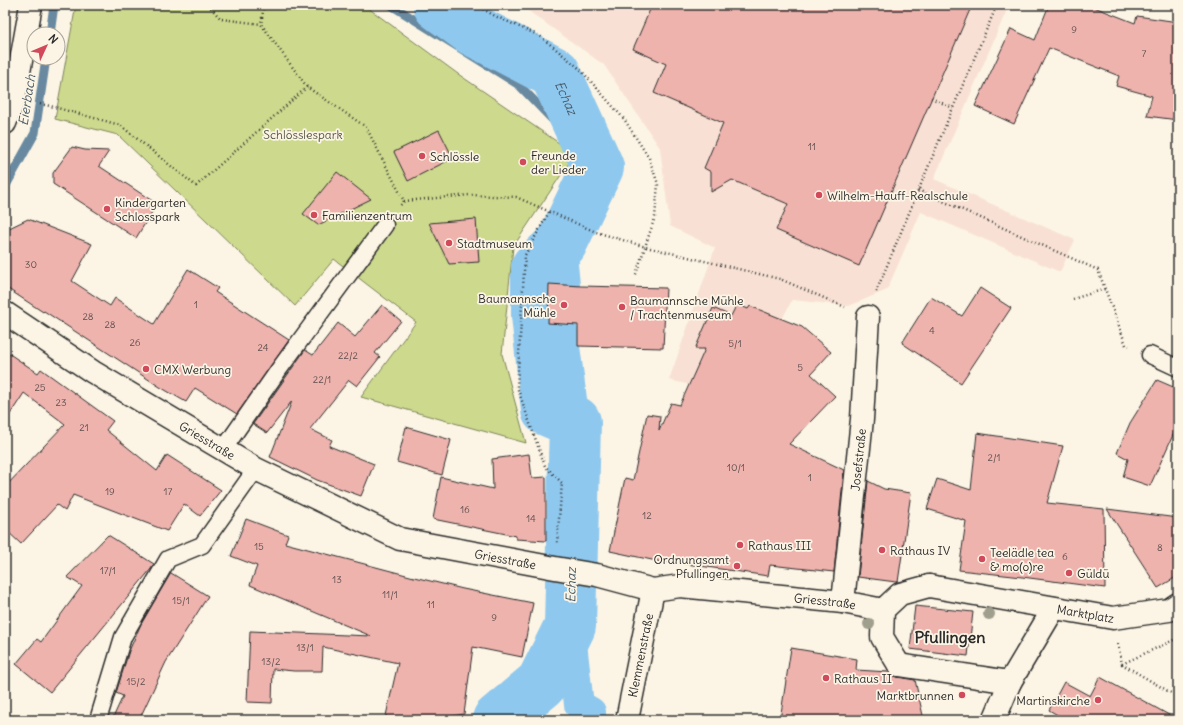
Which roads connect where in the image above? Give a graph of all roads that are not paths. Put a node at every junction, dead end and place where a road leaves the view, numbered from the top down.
1 (31, 5) edge
2 (5, 123) edge
3 (385, 225) road end
4 (5, 313) edge
5 (868, 317) road end
6 (1150, 355) road end
7 (1178, 368) edge
8 (223, 450) junction
9 (256, 470) junction
10 (652, 590) junction
11 (842, 602) junction
12 (1178, 604) edge
13 (1054, 608) junction
14 (883, 610) junction
15 (1010, 682) junction
16 (98, 720) edge
17 (627, 720) edge
18 (994, 720) edge

1 - 2 street
3 - 8 lane
4 - 8 street, Griesstraße
5 - 11 street, Josefstraße
6 - 7 lane
8 - 9 street, Griesstraße
9 - 10 street, Griesstraße
9 - 16 lane
10 - 11 street, Griesstraße
10 - 17 street, Klemmenstraße
11 - 14 street, Griesstraße
12 - 13 street, Marktplatz
13 - 14 street
13 - 15 street, Marktplatz
14 - 15 street
15 - 18 street, Marktplatz

